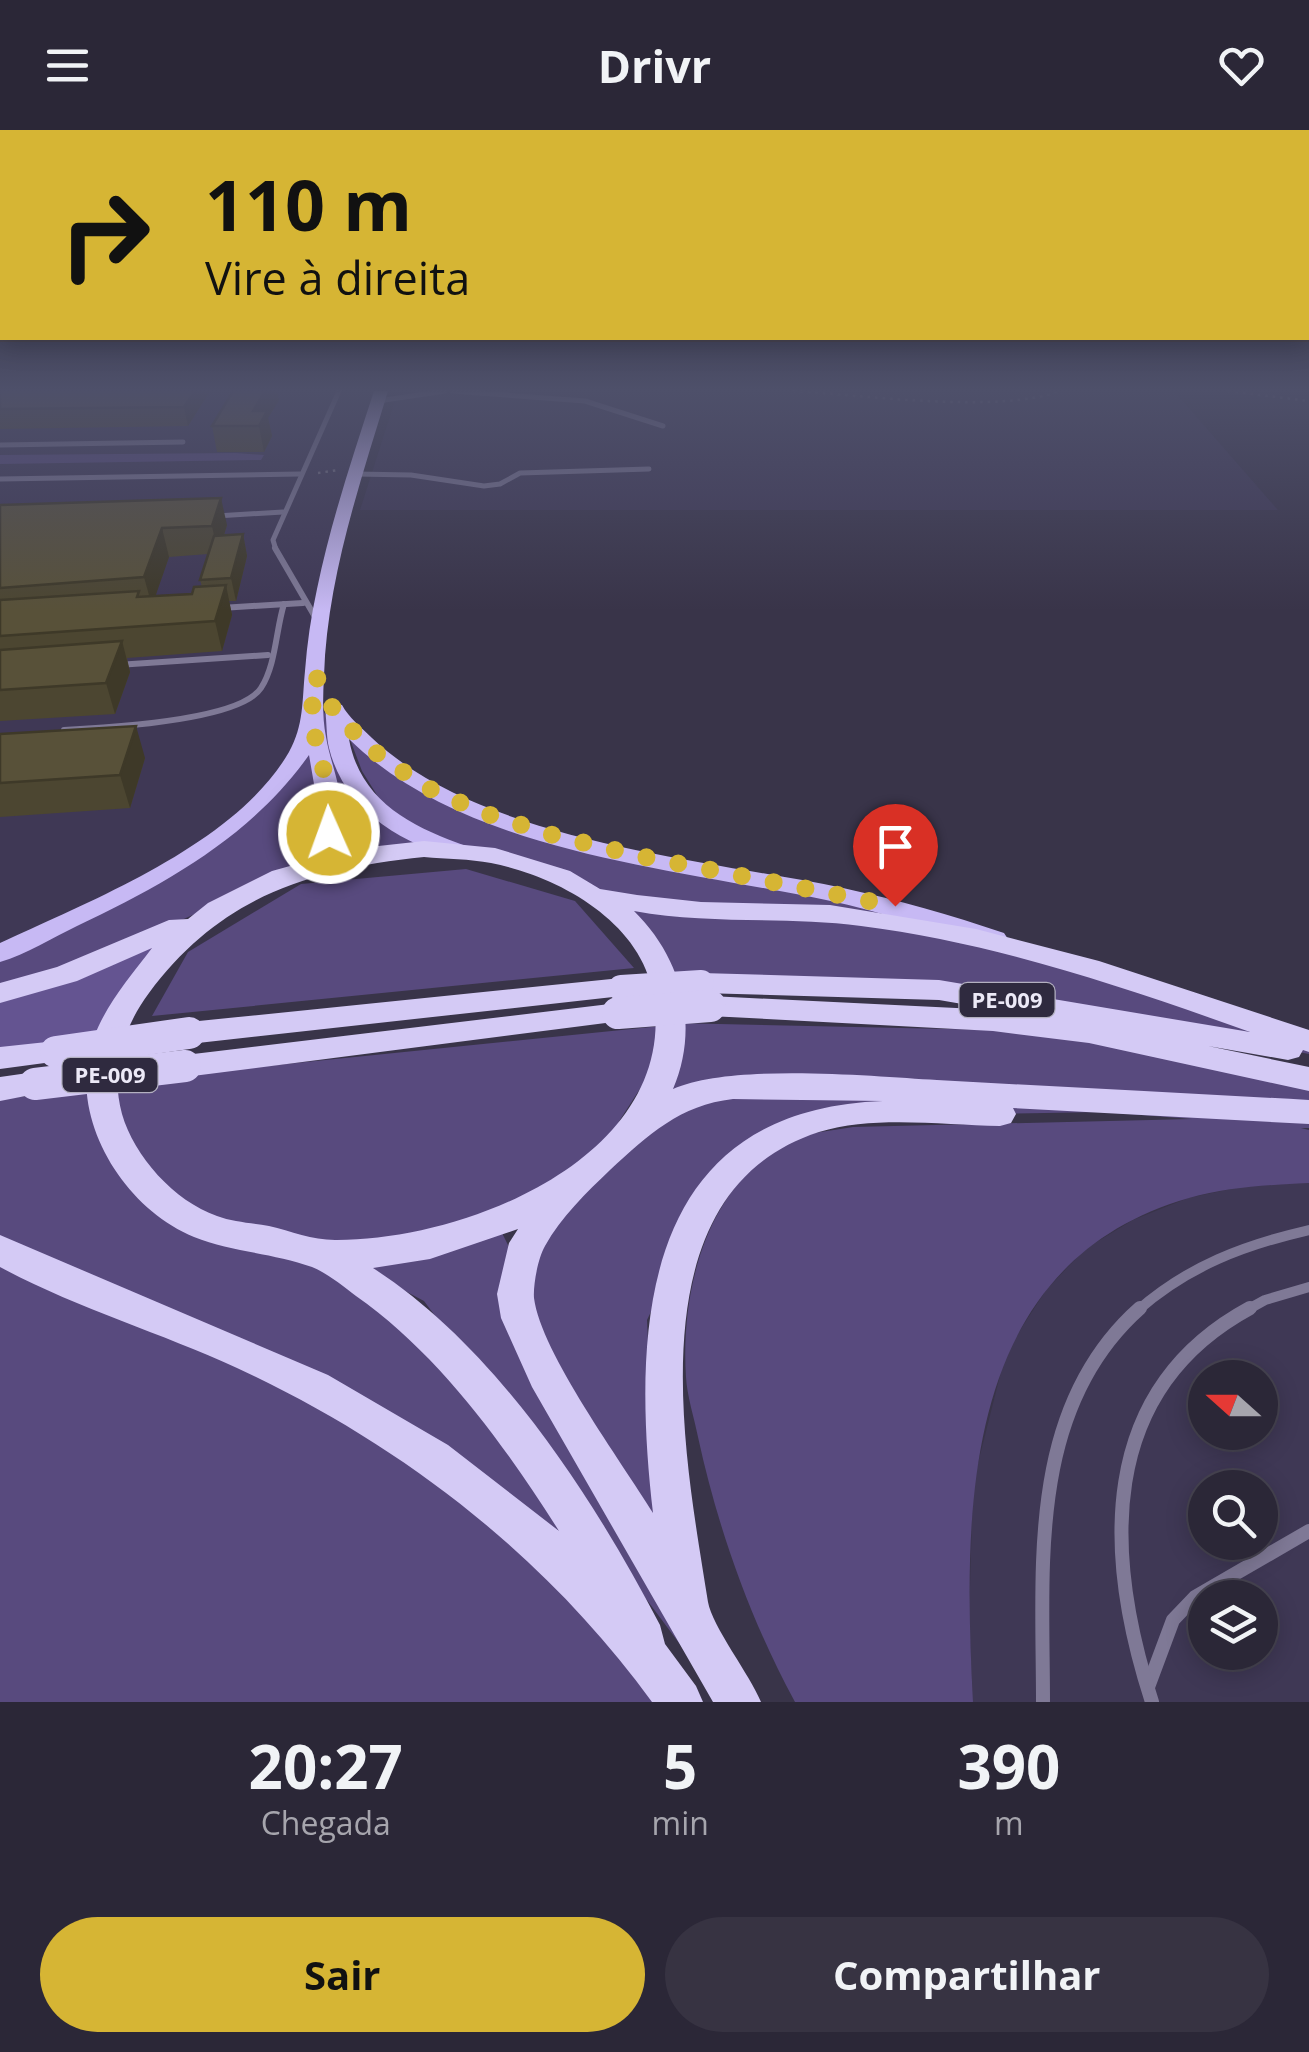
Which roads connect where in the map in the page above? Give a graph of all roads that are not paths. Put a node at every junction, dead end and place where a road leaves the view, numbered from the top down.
1 (305, 464) edge
2 (359, 464) edge
3 (649, 469) dead end
4 (357, 471) junction
5 (300, 474) junction
6 (0, 479) edge
7 (283, 512) junction
8 (208, 516) edge
9 (303, 603) junction
10 (284, 604) junction
11 (208, 609) edge
12 (322, 626) junction
13 (268, 655) junction
14 (115, 666) edge
15 (325, 718) junction
16 (58, 731) edge
17 (458, 851) junction
18 (297, 872) junction
19 (594, 893) junction
20 (234, 899) junction
21 (1011, 944) junction
22 (0, 954) edge
23 (0, 993) edge
24 (705, 995) junction
25 (619, 1001) junction
26 (1309, 1041) edge
27 (1309, 1054) edge
28 (0, 1058) edge
29 (1309, 1079) edge
30 (0, 1089) edge
31 (1146, 1103) junction
32 (1309, 1112) edge
33 (627, 1135) junction
34 (571, 1186) junction
35 (1309, 1230) edge
36 (0, 1250) edge
37 (322, 1254) junction
38 (1309, 1287) edge
39 (1309, 1532) edge
40 (690, 1621) junction
41 (669, 1686) edge
42 (1150, 1696) edge
43 (738, 1702) edge
44 (1043, 1702) edge

1 - 5 lane
2 - 4 main road
3 - 4 lane
4 - 12 main road
5 - 6 lane
5 - 7 lane
7 - 8 lane
7 - 9 lane
9 - 10 lane
9 - 12 lane
10 - 11 lane
10 - 13 lane
12 - 15 main road
13 - 14 lane
13 - 16 lane
15 - 17 main road
15 - 18 main road
15 - 21 main road
15 - 22 main road
17 - 18 highway
17 - 19 highway
18 - 20 highway
19 - 21 highway
19 - 33 highway
20 - 23 highway
20 - 37 highway
21 - 26 highway
24 - 25 highway, PE-009, bridge
24 - 27 highway, PE-009
24 - 29 highway, PE-009
25 - 28 highway, PE-009, bridge
25 - 30 highway, PE-009, bridge
31 - 32 highway
31 - 33 highway
31 - 40 highway
33 - 34 highway
34 - 37 highway
34 - 40 highway
35 - 44 lane
36 - 41 highway
37 - 41 highway
38 - 42 lane
39 - 42 lane
40 - 43 highway

